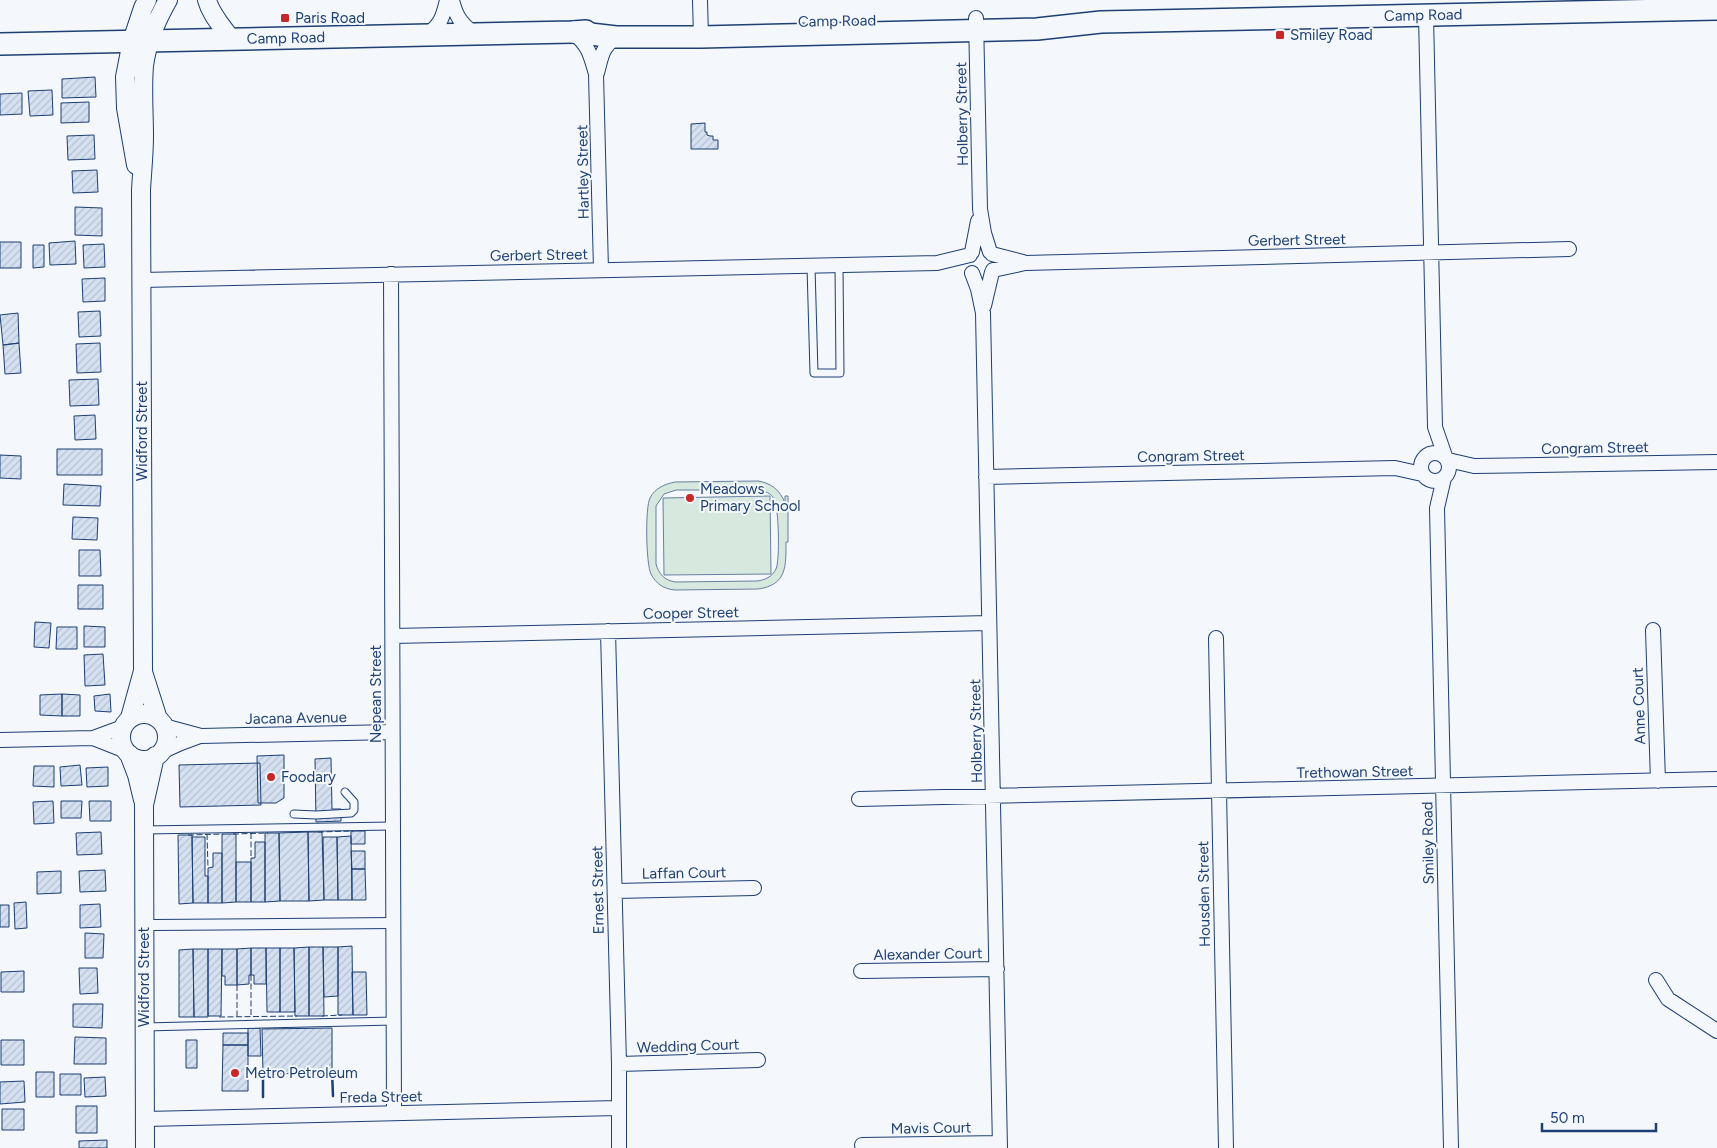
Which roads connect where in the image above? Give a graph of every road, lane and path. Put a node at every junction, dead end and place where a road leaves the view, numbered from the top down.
1 (147, 0) edge
2 (168, 0) edge
3 (207, 0) edge
4 (447, 0) edge
5 (452, 0) edge
6 (700, 0) edge
7 (1717, 9) edge
8 (1431, 10) edge
9 (976, 25) junction
10 (701, 30) junction
11 (573, 32) junction
12 (474, 34) junction
13 (427, 35) junction
14 (616, 37) junction
15 (231, 39) junction
16 (142, 40) junction
17 (0, 44) edge
18 (596, 74) junction
19 (980, 209) junction
20 (1570, 249) dead end
21 (971, 253) junction
22 (991, 253) junction
23 (1432, 253) junction
24 (937, 263) junction
25 (1025, 263) junction
26 (811, 266) junction
27 (839, 266) junction
28 (601, 270) junction
29 (970, 271) junction
30 (992, 271) junction
31 (391, 274) junction
32 (142, 280) junction
33 (983, 313) junction
34 (1435, 427) junction
35 (1423, 458) junction
36 (1446, 458) junction
37 (1717, 462) edge
38 (1474, 466) junction
39 (1395, 468) junction
40 (1424, 476) junction
41 (986, 477) junction
42 (1445, 477) junction
43 (1437, 508) junction
44 (989, 622) junction
45 (1653, 630) dead end
46 (608, 631) junction
47 (393, 636) junction
48 (1216, 638) dead end
49 (143, 671) junction
50 (127, 722) junction
51 (161, 722) junction
52 (392, 732) junction
53 (201, 736) junction
54 (93, 738) junction
55 (0, 740) edge
56 (128, 752) junction
57 (157, 755) junction
58 (1717, 779) edge
59 (1658, 781) junction
60 (1443, 786) junction
61 (1218, 791) junction
62 (345, 792) dead end
63 (993, 796) junction
64 (859, 799) dead end
65 (144, 805) junction
66 (294, 814) dead end
67 (392, 826) junction
68 (144, 830) junction
69 (754, 888) dead end
70 (614, 891) junction
71 (393, 922) junction
72 (152, 925) dead end
73 (997, 969) junction
74 (861, 971) dead end
75 (1656, 980) dead end
76 (394, 1021) junction
77 (145, 1027) junction
78 (1717, 1031) edge
79 (758, 1060) dead end
80 (618, 1064) junction
81 (618, 1108) junction
82 (394, 1113) junction
83 (145, 1119) junction
84 (862, 1145) dead end
85 (1000, 1145) edge
86 (145, 1148) edge
87 (619, 1148) edge
88 (1226, 1148) edge
89 (1451, 1148) edge

1 - 16 street
2 - 16 street
3 - 15 street
4 - 13 street
5 - 12 street
6 - 10 street
7 - 8 main road, Camp Road
8 - 9 main road, Camp Road
8 - 23 street
9 - 10 main road, Camp Road
9 - 19 street, Holberry Street
10 - 11 main road, Camp Road
10 - 14 main road, Camp Road
11 - 12 main road, Camp Road
11 - 14 main road, Camp Road
11 - 18 street, Hartley Street
12 - 13 main road, Camp Road
13 - 15 main road, Camp Road
14 - 18 street, Hartley Street
15 - 16 main road, Camp Road
16 - 17 main road, Camp Road
16 - 32 street, Widford Street
18 - 28 street, Hartley Street
19 - 21 street, Holberry Street
19 - 22 street, Holberry Street
20 - 23 street, Gerbert Street
21 - 22 street
21 - 24 street, Gerbert Street
21 - 29 street
22 - 25 street, Gerbert Street
22 - 30 street
23 - 25 street, Gerbert Street
23 - 34 street
24 - 27 street, Gerbert Street
24 - 29 street, Gerbert Street
25 - 30 street, Gerbert Street
26 - 27 street, Gerbert Street
26 - 27 lane
26 - 28 street, Gerbert Street
28 - 31 street, Gerbert Street
29 - 30 street
29 - 33 street, Holberry Street
30 - 33 street, Holberry Street
31 - 32 street, Gerbert Street
31 - 47 street, Nepean Street
32 - 49 street, Widford Street
33 - 41 street, Holberry Street
34 - 35 street
34 - 36 street
35 - 36 street
35 - 39 street, Congram Street
35 - 40 street
36 - 38 street, Congram Street
36 - 42 street
37 - 38 street, Congram Street
38 - 42 street, Congram Street
39 - 40 street, Congram Street
39 - 41 street, Congram Street
40 - 42 street
40 - 43 street, Smiley Road
41 - 44 street, Holberry Street
42 - 43 street, Smiley Road
43 - 60 street, Smiley Road
44 - 46 street, Cooper Street
44 - 63 street, Holberry Street
45 - 59 street, Anne Court
46 - 47 street, Cooper Street
46 - 70 street, Ernest Street
47 - 52 street, Nepean Street
48 - 61 street, Housden Street
49 - 50 street, Widford Street
49 - 51 street, Widford Street
50 - 51 street
50 - 54 street
50 - 56 street
51 - 53 street, Jacana Avenue
51 - 57 street
52 - 53 street, Jacana Avenue
52 - 67 street, Nepean Street
53 - 57 street, Jacana Avenue
54 - 55 street
54 - 56 street
56 - 57 street
56 - 65 street, Widford Street
57 - 65 street, Widford Street
58 - 59 street, Trethowan Street
59 - 60 street, Trethowan Street
60 - 61 street, Trethowan Street
60 - 89 street, Smiley Road
61 - 63 street, Trethowan Street
61 - 88 street, Housden Street
62 - 66 lane
63 - 64 street, Trethowan Street
63 - 73 street, Holberry Street
65 - 68 street, Widford Street
67 - 68 lane
67 - 71 street, Nepean Street
68 - 77 street, Widford Street
69 - 70 street, Laffan Court
70 - 80 street, Ernest Street
71 - 72 street
71 - 76 street, Nepean Street
73 - 74 street, Alexander Court
73 - 85 street, Holberry Street
75 - 78 street
76 - 77 lane
76 - 82 street, Nepean Street
77 - 83 street, Widford Street
79 - 80 street, Wedding Court
80 - 81 street, Ernest Street
81 - 82 street, Freda Street
81 - 87 street, Ernest Street
82 - 83 street, Freda Street
83 - 86 street, Widford Street
84 - 85 street, Mavis Court

